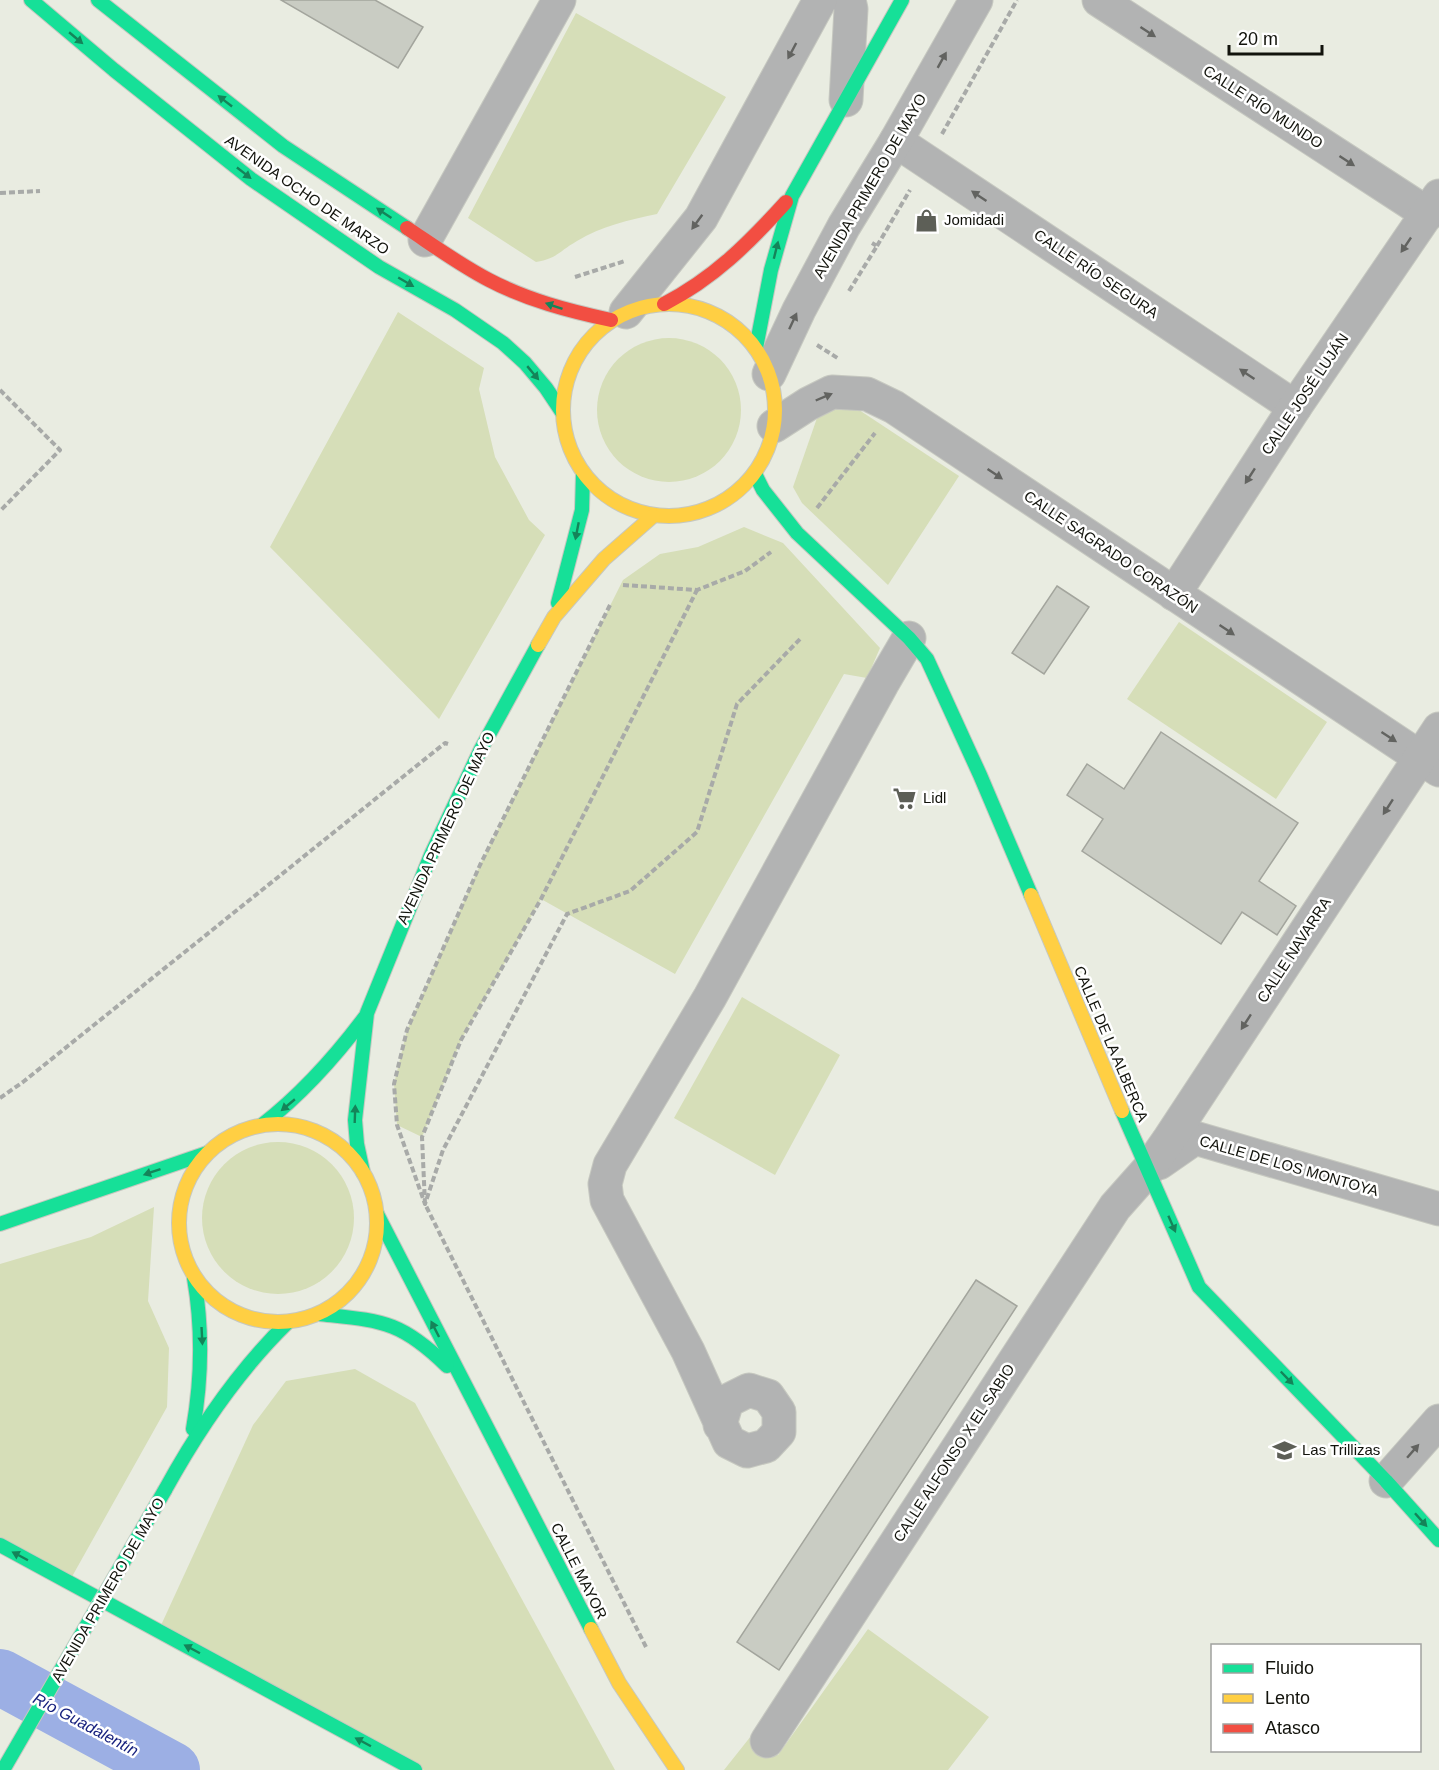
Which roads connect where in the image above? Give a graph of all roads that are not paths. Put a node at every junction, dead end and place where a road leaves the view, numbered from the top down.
1 (31, 0) edge
2 (98, 0) edge
3 (559, 0) edge
4 (819, 0) edge
5 (849, 0) edge
6 (902, 0) edge
7 (976, 0) edge
8 (1099, 0) edge
9 (846, 100) junction
10 (896, 141) junction
11 (792, 196) junction
12 (1433, 205) edge
13 (425, 240) junction
14 (664, 304) junction
15 (618, 316) junction
16 (762, 361) junction
17 (1296, 406) junction
18 (562, 412) junction
19 (774, 426) junction
20 (583, 473) junction
21 (755, 474) junction
22 (726, 500) junction
23 (742, 503) dead end
24 (764, 512) dead end
25 (653, 516) junction
26 (797, 533) junction
27 (1174, 594) junction
28 (554, 617) junction
29 (909, 638) junction
30 (1439, 729) edge
31 (1430, 764) edge
32 (368, 1013) junction
33 (262, 1125) junction
34 (207, 1153) junction
35 (1147, 1171) junction
36 (363, 1172) junction
37 (1439, 1209) edge
38 (377, 1214) junction
39 (0, 1224) edge
40 (194, 1278) junction
41 (320, 1314) junction
42 (287, 1323) junction
43 (688, 1351) junction
44 (462, 1381) junction
45 (749, 1390) junction
46 (1439, 1421) edge
47 (720, 1425) junction
48 (192, 1440) junction
49 (1386, 1481) junction
50 (1439, 1540) edge
51 (0, 1545) edge
52 (767, 1740) dead end
53 (3, 1770) edge
54 (415, 1770) edge
55 (677, 1770) edge

1 -> 18 main road, AVENIDA OCHO DE MARZO
13 -> 2 main road, AVENIDA OCHO DE MARZO
3 - 13 street
4 -> 15 street
5 - 9 street
6 - 9 main road
10 -> 7 street, AVENIDA PRIMERO DE MAYO
8 -> 12 street, CALLE RÍO MUNDO
9 - 11 main road
16 -> 10 street, AVENIDA PRIMERO DE MAYO
17 -> 10 street, CALLE RÍO SEGURA
11 - 14 main road
16 -> 11 main road
12 -> 17 street, CALLE JOSÉ LUJÁN
15 -> 13 main road, AVENIDA OCHO DE MARZO
14 - 15 main road
14 - 16 main road
15 - 18 main road
16 - 19 main road
17 -> 27 street, CALLE JOSÉ LUJÁN
18 - 20 main road
19 - 21 main road
19 -> 27 street, CALLE SAGRADO CORAZÓN
20 - 25 main road
20 -> 28 main road, AVENIDA PRIMERO DE MAYO
21 - 22 main road
21 - 26 main road, CALLE DE LA ALBERCA
22 - 23 main road
22 - 25 main road
24 - 26 main road, CALLE DE LA ALBERCA
25 - 28 main road, AVENIDA PRIMERO DE MAYO
26 - 29 main road, CALLE DE LA ALBERCA
27 -> 31 street, CALLE SAGRADO CORAZÓN
28 - 32 main road, AVENIDA PRIMERO DE MAYO
29 - 35 main road, CALLE DE LA ALBERCA
29 - 43 street
30 - 31 street, CALLE NAVARRA
31 -> 35 street, CALLE NAVARRA
32 -> 33 main road, AVENIDA PRIMERO DE MAYO
36 -> 32 main road, AVENIDA PRIMERO DE MAYO
33 - 34 main road
33 - 36 main road
34 -> 39 main road
34 - 40 main road
35 - 37 street, CALLE DE LOS MONTOYA
35 -> 49 main road, CALLE DE LA ALBERCA
35 - 52 street, CALLE ALFONSO X EL SABIO
36 - 38 main road
38 - 41 main road
44 -> 38 main road, CALLE MAYOR
40 - 42 main road
40 -> 48 main road, AVENIDA PRIMERO DE MAYO
41 - 42 main road
41 - 44 main road, CALLE MAYOR
42 - 48 main road, AVENIDA PRIMERO DE MAYO
43 - 45 street
43 - 47 street
44 - 55 main road, CALLE MAYOR
45 - 47 street
45 - 47 street
49 -> 46 street
48 - 53 main road, AVENIDA PRIMERO DE MAYO, bridge
49 -> 50 main road, CALLE DE LA ALBERCA
54 -> 51 main road

